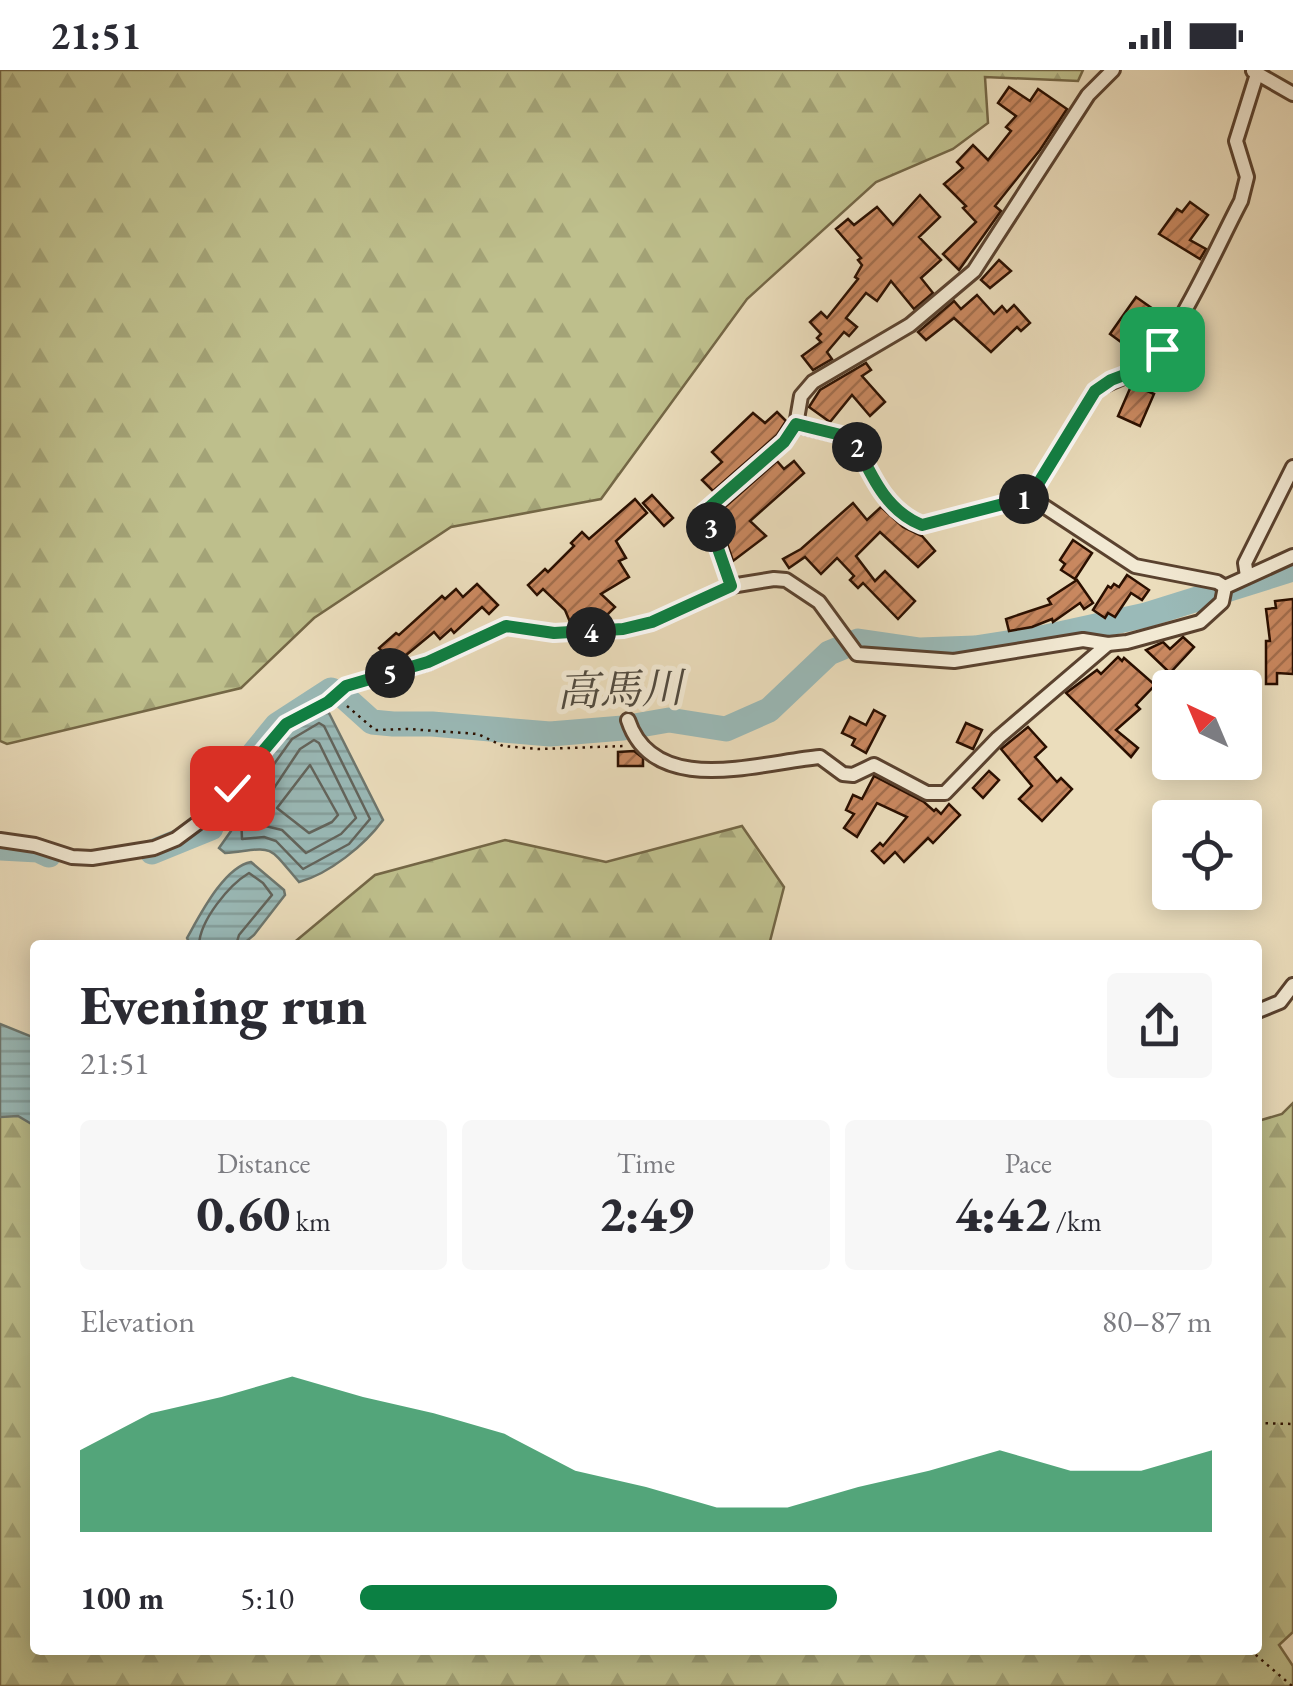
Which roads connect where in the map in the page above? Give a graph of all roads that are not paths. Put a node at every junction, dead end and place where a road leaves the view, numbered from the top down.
1 (1094, 70) edge
2 (1113, 70) edge
3 (1254, 72) edge
4 (1293, 94) edge
5 (1088, 95) junction
6 (796, 424) junction
7 (1293, 467) edge
8 (1030, 497) junction
9 (1293, 556) edge
10 (1247, 576) junction
11 (731, 586) junction
12 (1226, 587) junction
13 (1108, 644) junction
14 (628, 720) dead end
15 (0, 840) edge
16 (1293, 985) edge
17 (1262, 1009) edge

1 - 5 street
2 - 5 street
3 - 4 street
3 - 8 street
5 - 6 street
6 - 8 street
6 - 11 street
7 - 10 street
8 - 12 street
9 - 10 street
10 - 12 street
11 - 13 street
11 - 15 street
12 - 13 street
13 - 14 street
16 - 17 street

